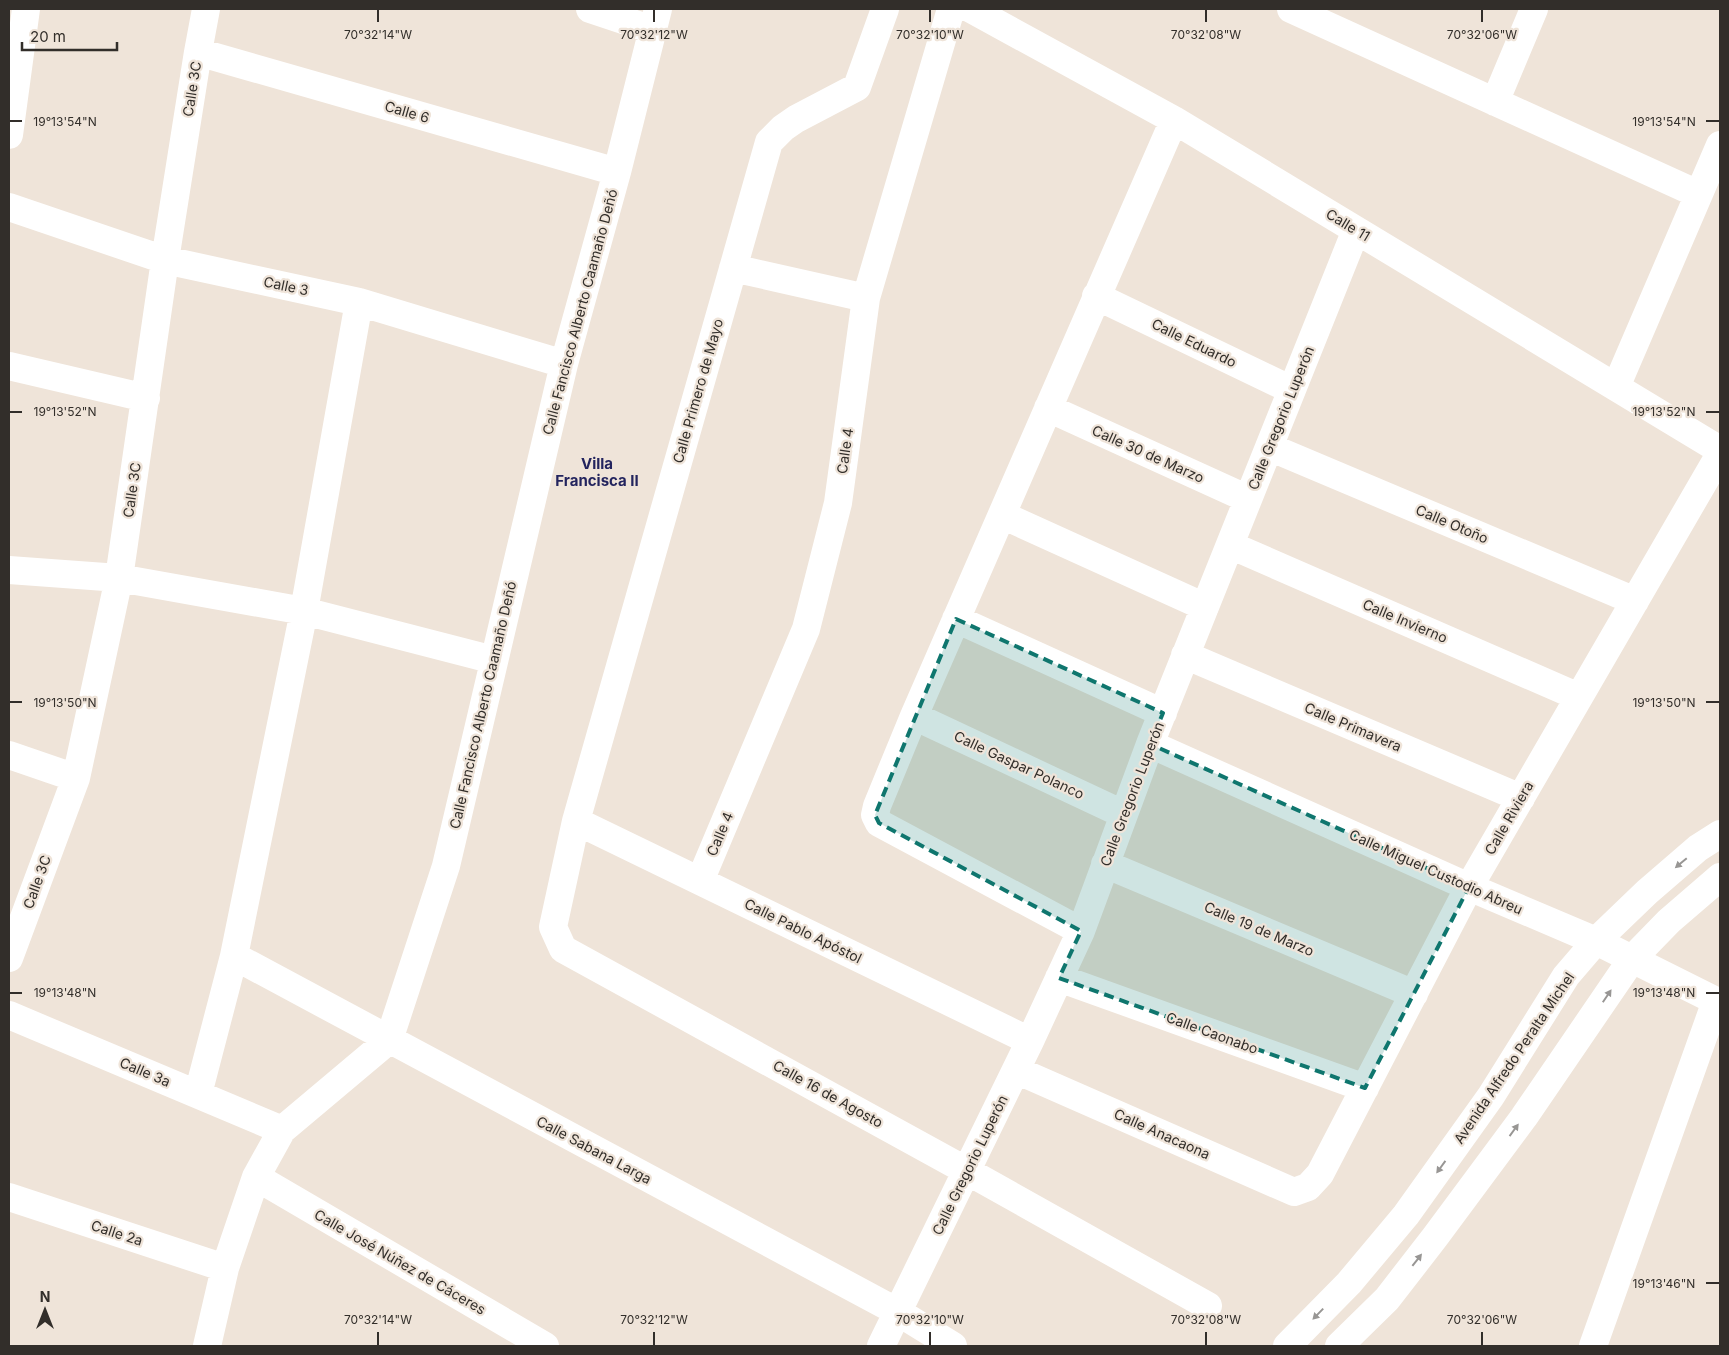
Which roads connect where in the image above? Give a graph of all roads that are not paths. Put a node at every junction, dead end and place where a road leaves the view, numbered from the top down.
1 (26, 9) edge
2 (206, 9) edge
3 (590, 9) edge
4 (885, 9) edge
5 (951, 9) edge
6 (972, 9) edge
7 (1291, 9) edge
8 (1534, 9) edge
9 (656, 20) edge
10 (198, 52) junction
11 (1495, 102) junction
12 (1174, 120) junction
13 (9, 135) edge
14 (1720, 145) edge
15 (616, 172) junction
16 (1698, 194) junction
17 (9, 207) edge
18 (1356, 230) junction
19 (166, 260) junction
20 (733, 268) junction
21 (1096, 296) junction
22 (866, 298) junction
23 (359, 302) junction
24 (564, 364) junction
25 (9, 366) edge
26 (1616, 387) junction
27 (1292, 390) junction
28 (146, 398) junction
29 (1048, 408) junction
30 (1269, 447) junction
31 (1720, 450) edge
32 (1720, 454) edge
33 (1248, 499) junction
34 (1002, 515) junction
35 (1230, 545) junction
36 (9, 570) edge
37 (119, 578) junction
38 (1636, 601) junction
39 (1205, 607) junction
40 (304, 611) junction
41 (956, 619) junction
42 (1185, 656) junction
43 (494, 660) junction
44 (1579, 697) junction
45 (1162, 713) junction
46 (914, 716) junction
47 (1150, 744) junction
48 (9, 755) edge
49 (76, 778) junction
50 (1521, 798) junction
51 (1123, 814) junction
52 (576, 821) junction
53 (1720, 834) edge
54 (1105, 864) junction
55 (1720, 877) edge
56 (700, 881) junction
57 (1469, 887) junction
58 (1080, 931) junction
59 (1596, 941) junction
60 (234, 956) junction
61 (9, 958) edge
62 (1632, 959) junction
63 (1059, 978) junction
64 (1414, 994) junction
65 (1718, 1002) edge
66 (9, 1014) edge
67 (389, 1040) junction
68 (1030, 1042) junction
69 (1016, 1070) junction
70 (1365, 1088) junction
71 (198, 1094) junction
72 (282, 1130) junction
73 (967, 1171) junction
74 (256, 1177) junction
75 (1308, 1187) joint
76 (9, 1197) edge
77 (225, 1268) junction
78 (1208, 1306) dead end
79 (898, 1312) junction
80 (207, 1346) edge
81 (544, 1346) edge
82 (881, 1346) edge
83 (953, 1346) edge
84 (1287, 1346) edge
85 (1339, 1346) edge
86 (1593, 1346) edge

1 - 13 street
2 - 10 street, Calle 3C
3 - 9 street
4 - 20 street, Calle Primero de Mayo
5 - 22 street, Calle 4
6 - 12 street, Calle 11
7 - 11 street
8 - 11 street
9 - 15 street, Calle Fancisco Alberto Caamaño Deñó
10 - 15 street, Calle 6
10 - 19 street, Calle 3C
11 - 16 street
12 - 18 street, Calle 11
12 - 21 street
14 - 16 street
15 - 24 street, Calle Fancisco Alberto Caamaño Deñó
16 - 26 street
17 - 19 street, Calle 3
18 - 26 street, Calle 11
18 - 27 street, Calle Gregorio Luperón
19 - 23 street, Calle 3
19 - 28 street, Calle 3C
20 - 22 street
20 - 52 street, Calle Primero de Mayo
21 - 27 street, Calle Eduardo
21 - 29 street
22 - 56 street, Calle 4
23 - 24 street, Calle 3
23 - 40 street
24 - 43 street, Calle Fancisco Alberto Caamaño Deñó
25 - 28 street
26 - 31 street, Calle 11
27 - 30 street, Calle Gregorio Luperón
28 - 37 street, Calle 3C
29 - 33 street, Calle 30 de Marzo
29 - 34 street
30 - 33 street, Calle Gregorio Luperón
30 - 38 street, Calle Otoño
32 - 38 street, Calle Riviera
33 - 35 street, Calle Gregorio Luperón
34 - 39 street
34 - 41 street
35 - 39 street, Calle Gregorio Luperón
35 - 44 street, Calle Invierno
36 - 37 street
37 - 40 street
37 - 49 street, Calle 3C
38 - 44 street, Calle Riviera
39 - 42 street, Calle Gregorio Luperón
40 - 43 street
40 - 60 street
41 - 45 street
41 - 46 street
42 - 45 street, Calle Gregorio Luperón
42 - 50 street, Calle Primavera
43 - 67 street, Calle Fancisco Alberto Caamaño Deñó
44 - 50 street, Calle Riviera
45 - 47 street, Calle Gregorio Luperón
46 - 51 street, Calle Gaspar Polanco
46 - 58 street
47 - 51 street, Calle Gregorio Luperón
47 - 57 street, Calle Miguel Custodio Abreu
48 - 49 street
49 - 61 street, Calle 3C
50 - 57 street, Calle Riviera
51 - 54 street, Calle Gregorio Luperón
52 - 56 street, Calle Pablo Apóstol
52 - 73 street, Calle 16 de Agosto
53 -> 59 street, Avenida Alfredo Peralta Michel
54 - 58 street, Calle Gregorio Luperón
54 - 64 street, Calle 19 de Marzo
55 - 62 street
56 - 68 street, Calle Pablo Apóstol
57 - 59 street, Calle Miguel Custodio Abreu
57 - 64 street, Calle Riviera
58 - 63 street, Calle Gregorio Luperón
59 - 62 street, Calle Miguel Custodio Abreu
59 -> 84 street, Avenida Alfredo Peralta Michel
60 - 67 street, Calle Sabana Larga
60 - 71 street
62 - 65 street, Calle Miguel Custodio Abreu
85 -> 62 street
63 - 68 street, Calle Gregorio Luperón
63 - 70 street, Calle Caonabo
64 - 70 street, Calle Riviera
65 - 86 street
66 - 71 street, Calle 3a
67 - 72 street
67 - 79 street, Calle Sabana Larga
68 - 69 street, Calle Gregorio Luperón
69 - 73 street, Calle Gregorio Luperón
69 - 75 street, Calle Anacaona
70 - 75 street, Calle Riviera
71 - 72 street, Calle 3a
72 - 74 street
73 - 78 street, Calle 16 de Agosto
73 - 79 street, Calle Gregorio Luperón
74 - 77 street
74 - 81 street, Calle José Núñez de Cáceres
76 - 77 street, Calle 2a
77 - 80 street
79 - 82 street, Calle Gregorio Luperón
79 - 83 street, Calle Sabana Larga

